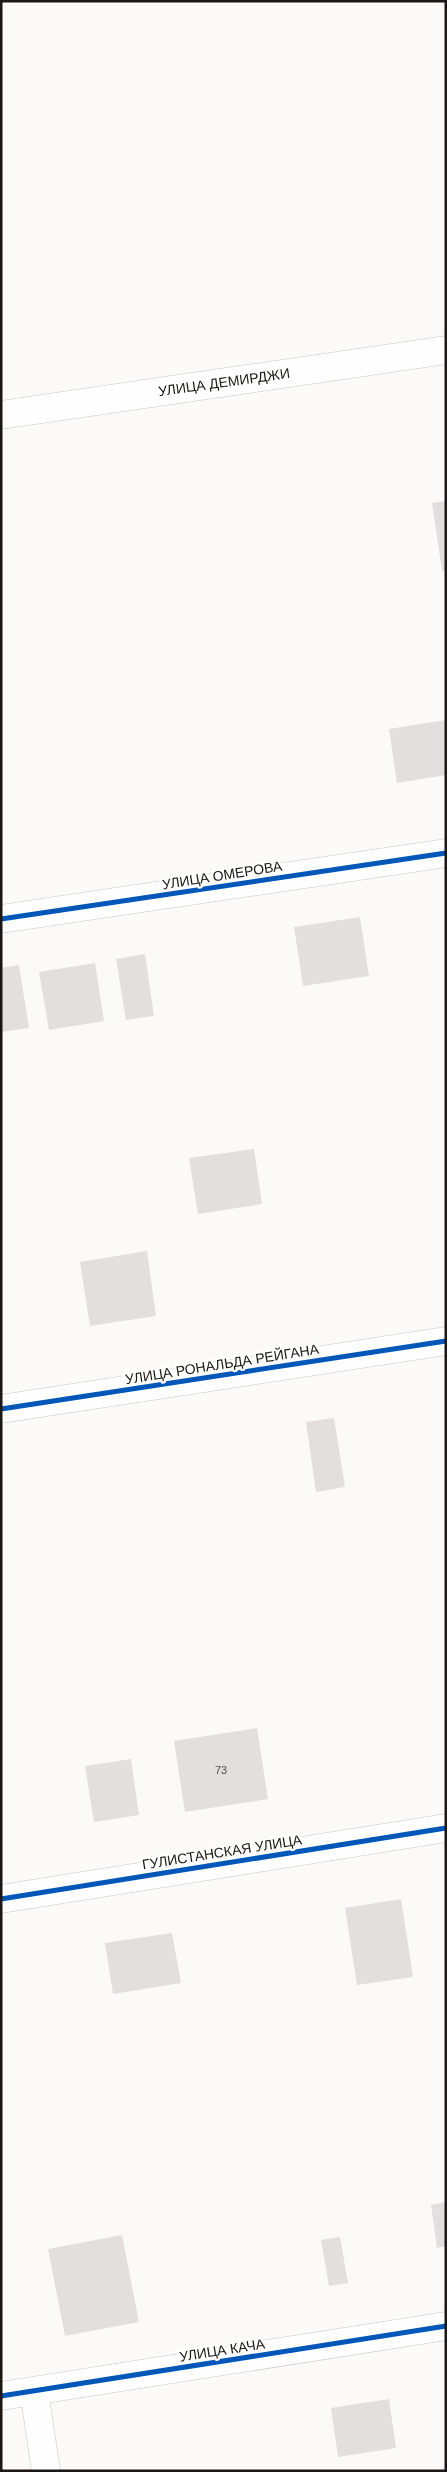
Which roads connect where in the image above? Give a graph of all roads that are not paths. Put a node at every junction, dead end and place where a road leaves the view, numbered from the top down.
1 (446, 350) edge
2 (1, 414) edge
3 (446, 853) edge
4 (1, 920) edge
5 (446, 1341) edge
6 (1, 1410) edge
7 (446, 1828) edge
8 (1, 1899) edge
9 (446, 2326) edge
10 (34, 2390) junction
11 (1, 2396) edge
12 (46, 2471) edge

1 - 2 street, УЛИЦА ДЕМИРДЖИ
3 - 4 street, УЛИЦА ОМЕРОВА
5 - 6 street, УЛИЦА РОНАЛЬДА РЕЙГАНА
7 - 8 street, ГУЛИСТАНСКАЯ УЛИЦА
9 - 10 street, УЛИЦА КАЧА
10 - 11 street, УЛИЦА КАЧА
10 - 12 street

